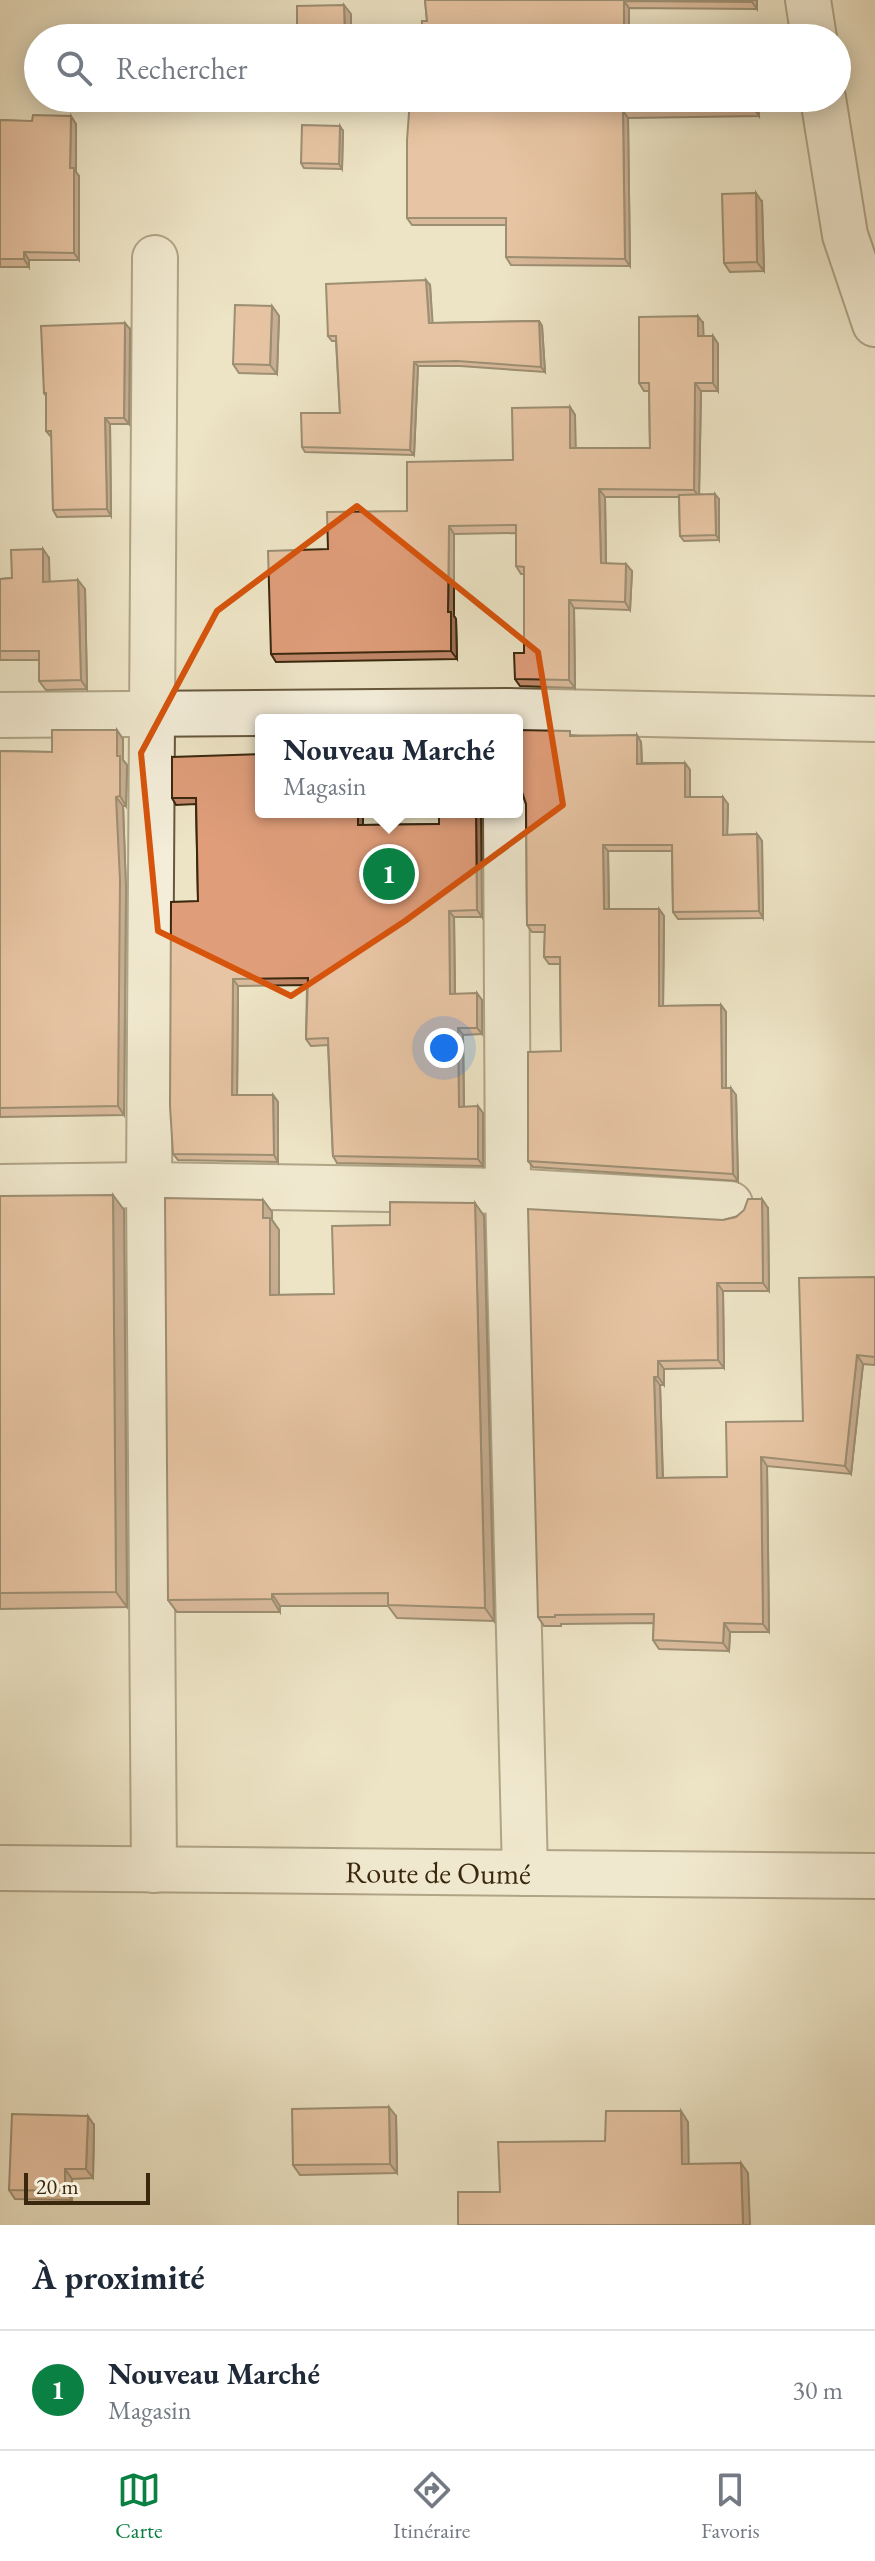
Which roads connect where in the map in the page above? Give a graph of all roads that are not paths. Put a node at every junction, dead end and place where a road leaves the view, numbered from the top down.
1 (808, 0) edge
2 (812, 24) edge
3 (825, 112) edge
4 (155, 258) dead end
5 (875, 324) edge
6 (0, 715) edge
7 (153, 715) junction
8 (255, 715) edge
9 (523, 716) edge
10 (875, 719) edge
11 (506, 818) edge
12 (149, 1185) junction
13 (0, 1187) edge
14 (508, 1191) junction
15 (730, 1204) dead end
16 (0, 1868) edge
17 (154, 1870) junction
18 (525, 1873) junction
19 (875, 1876) edge

1 - 2 street
3 - 5 street
4 - 7 street
6 - 7 street
7 - 8 street
7 - 12 street
9 - 10 street
11 - 14 street
12 - 13 street
12 - 14 street
12 - 17 street
14 - 15 street
14 - 18 street
16 - 17 street, Route de Oumé
17 - 18 street, Route de Oumé
18 - 19 street, Route de Oumé

